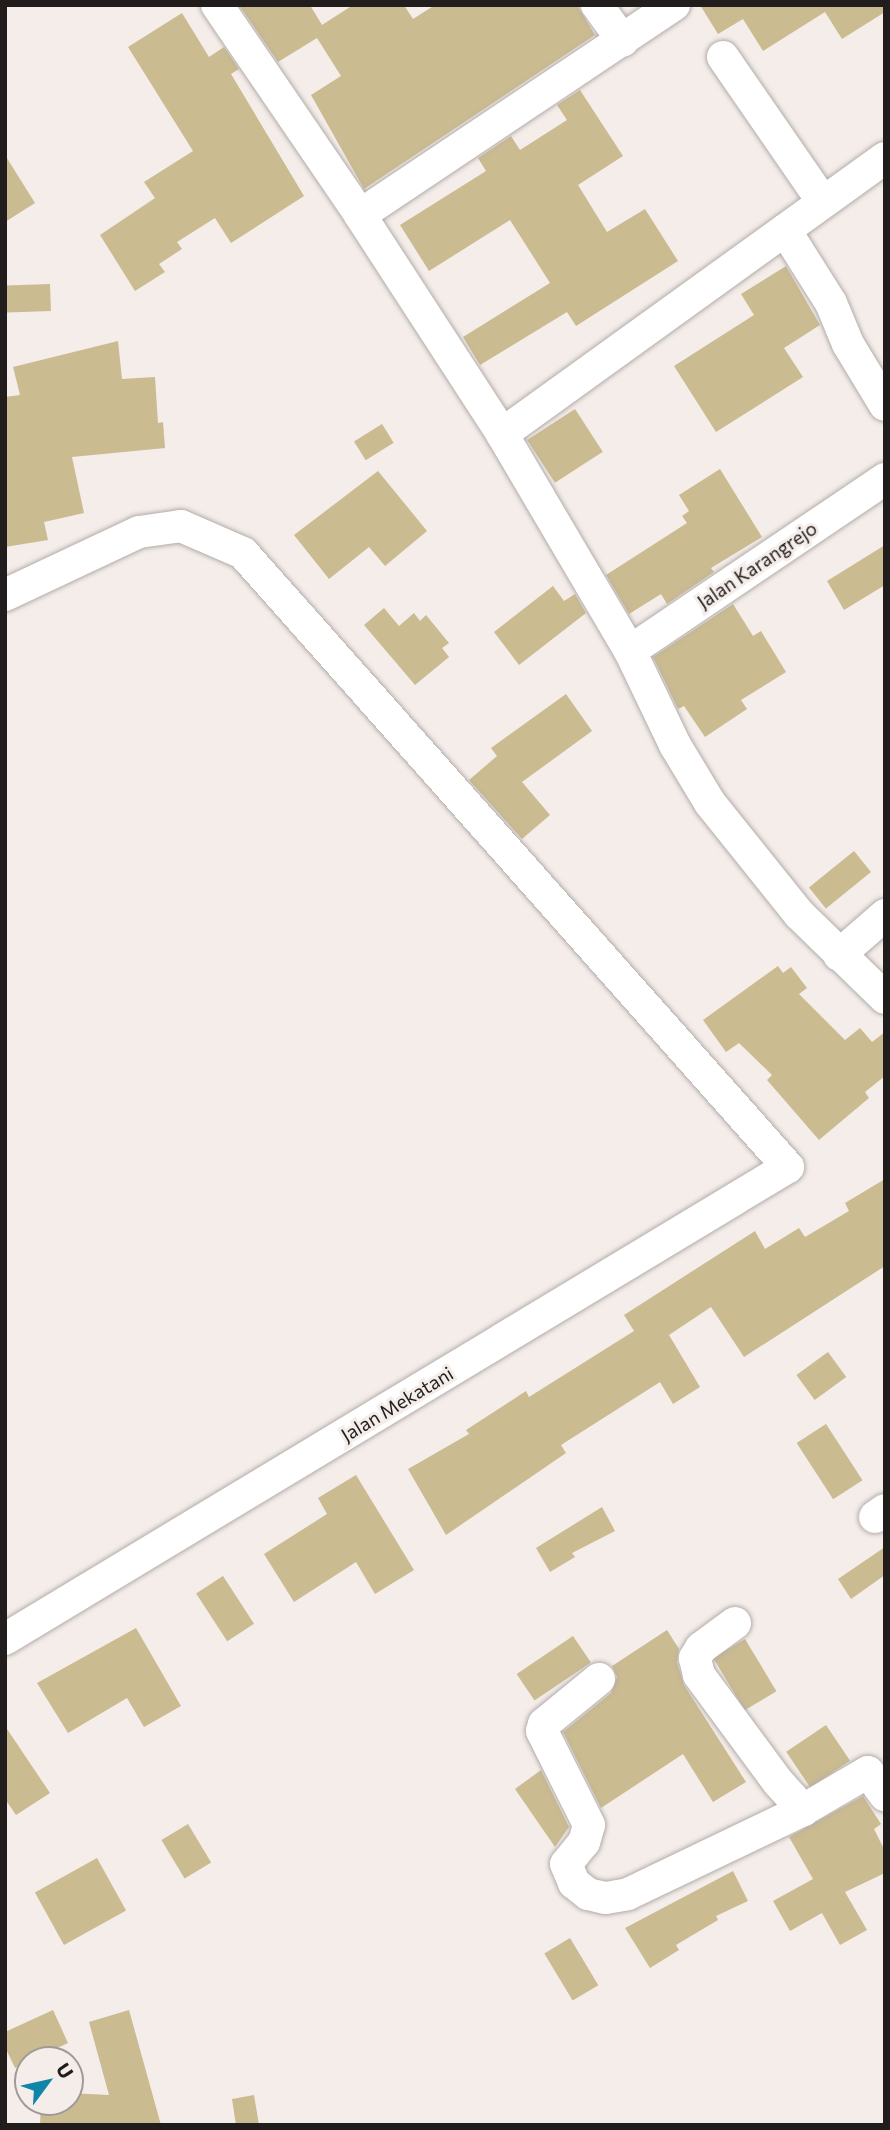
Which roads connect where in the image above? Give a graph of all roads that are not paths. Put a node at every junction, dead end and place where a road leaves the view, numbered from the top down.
1 (217, 5) edge
2 (597, 5) edge
3 (674, 5) edge
4 (623, 41) junction
5 (723, 57) dead end
6 (885, 158) edge
7 (823, 202) junction
8 (360, 215) junction
9 (785, 230) junction
10 (885, 405) edge
11 (502, 434) junction
12 (885, 480) edge
13 (5, 596) edge
14 (630, 651) junction
15 (885, 915) edge
16 (839, 956) junction
17 (885, 999) edge
18 (734, 1623) dead end
19 (5, 1639) edge
20 (599, 1679) dead end
21 (885, 1795) edge
22 (803, 1810) junction

1 - 8 street
2 - 4 street
3 - 4 street
4 - 8 street
5 - 7 street
6 - 7 street
7 - 9 street
8 - 11 street
9 - 10 street
9 - 11 street
11 - 14 street
12 - 14 street, Jalan Karangrejo
13 - 19 street, Jalan Mekatani
14 - 16 street
15 - 16 street
16 - 17 street
18 - 22 street
20 - 22 street
21 - 22 street

